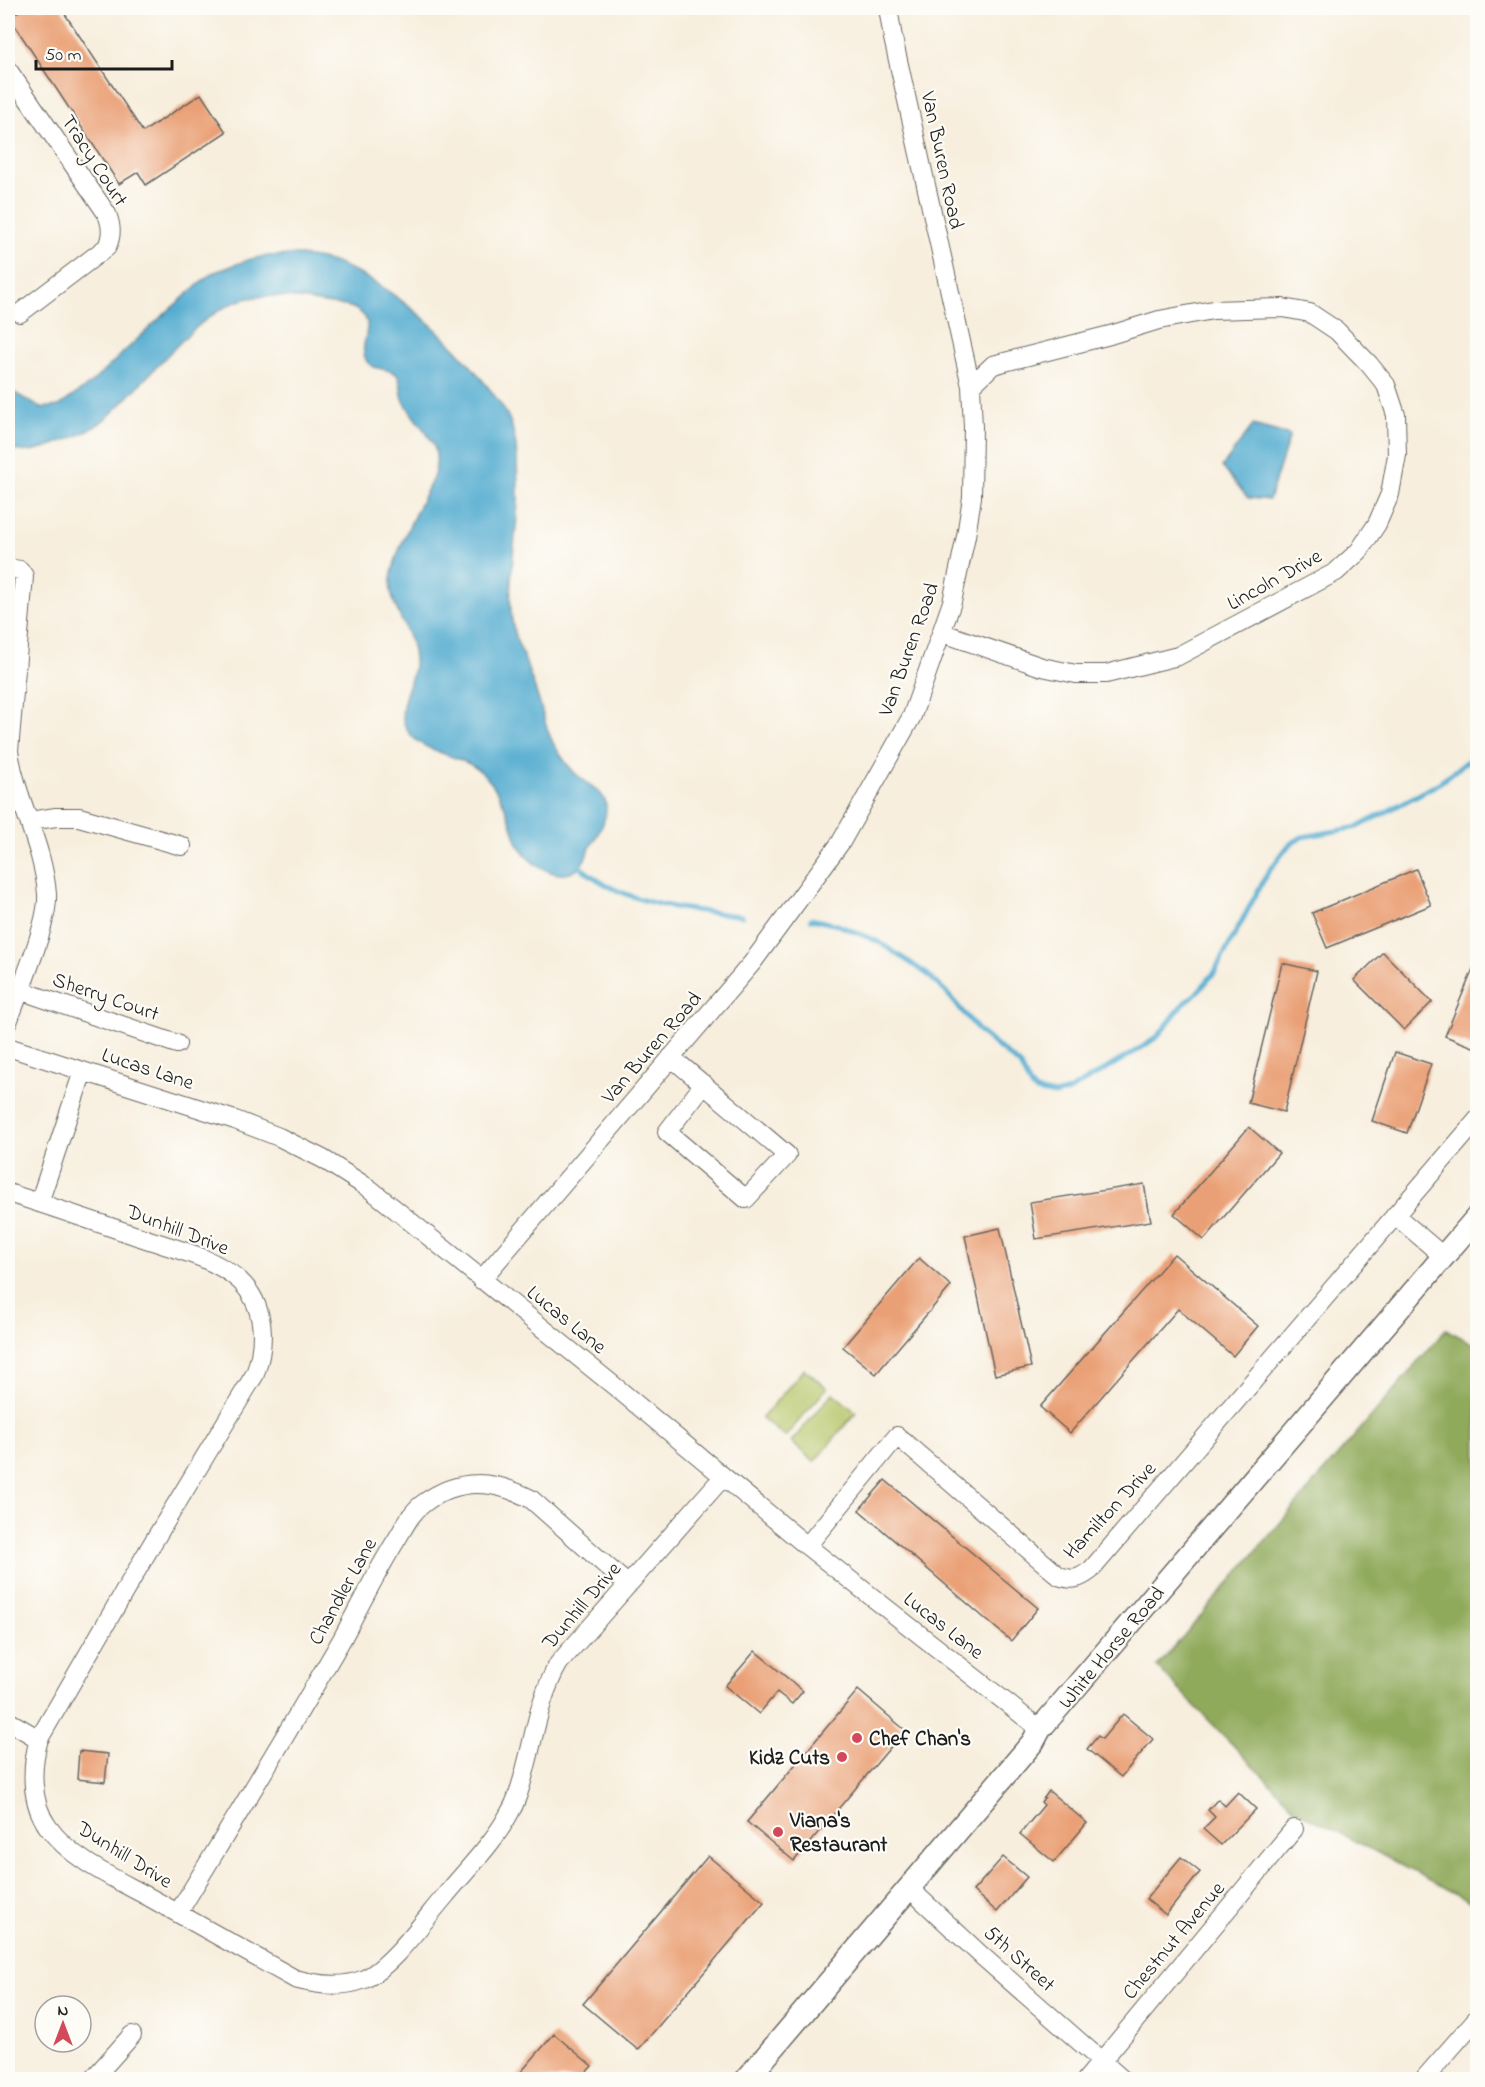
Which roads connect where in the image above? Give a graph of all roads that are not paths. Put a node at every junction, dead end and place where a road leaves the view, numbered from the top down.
1 (888, 8) edge
2 (8, 70) edge
3 (20, 313) dead end
4 (971, 386) junction
5 (8, 568) edge
6 (943, 633) junction
7 (9, 714) edge
8 (30, 821) junction
9 (183, 846) dead end
10 (19, 990) junction
11 (8, 1022) edge
12 (177, 1044) dead end
13 (8, 1047) edge
14 (671, 1057) junction
15 (83, 1071) junction
16 (704, 1084) junction
17 (1478, 1119) edge
18 (8, 1193) edge
19 (39, 1203) junction
20 (1395, 1215) junction
21 (1478, 1216) edge
22 (1444, 1257) junction
23 (481, 1280) junction
24 (723, 1477) junction
25 (807, 1546) junction
26 (628, 1585) junction
27 (8, 1721) edge
28 (1040, 1730) junction
29 (39, 1738) junction
30 (1294, 1829) dead end
31 (909, 1888) junction
32 (178, 1913) junction
33 (1478, 2017) edge
34 (132, 2035) dead end
35 (1102, 2061) junction
36 (92, 2079) edge
37 (746, 2079) edge
38 (1086, 2079) edge
39 (1123, 2079) edge
40 (1423, 2079) edge

1 - 4 street, Van Buren Road
2 - 3 street, Tracy Court
4 - 6 street, Van Buren Road
4 - 6 street, Lincoln Drive
5 - 7 street
6 - 14 street, Van Buren Road
7 - 8 street
8 - 9 street
8 - 10 street
10 - 11 street
10 - 12 street, Sherry Court
13 - 15 street, Lucas Lane
14 - 16 street
14 - 23 street, Van Buren Road
15 - 19 street
15 - 23 street, Lucas Lane
16 - 16 street
17 - 20 street, Hamilton Drive
18 - 19 street, Dunhill Drive
19 - 29 street, Dunhill Drive
20 - 22 street
20 - 25 street, Hamilton Drive
21 - 22 main road, White Horse Road
22 - 28 main road, White Horse Road
23 - 24 street, Lucas Lane
24 - 25 street, Lucas Lane
24 - 26 street, Dunhill Drive
25 - 28 street, Lucas Lane
26 - 32 street, Dunhill Drive
26 - 32 street, Chandler Lane
27 - 29 street
28 - 31 main road, White Horse Road
29 - 32 street, Dunhill Drive
30 - 35 street, Chestnut Avenue
31 - 35 street, 5th Street
31 - 37 main road, White Horse Road
33 - 40 street
34 - 36 street
35 - 38 street, Chestnut Avenue
35 - 39 street, 5th Street

